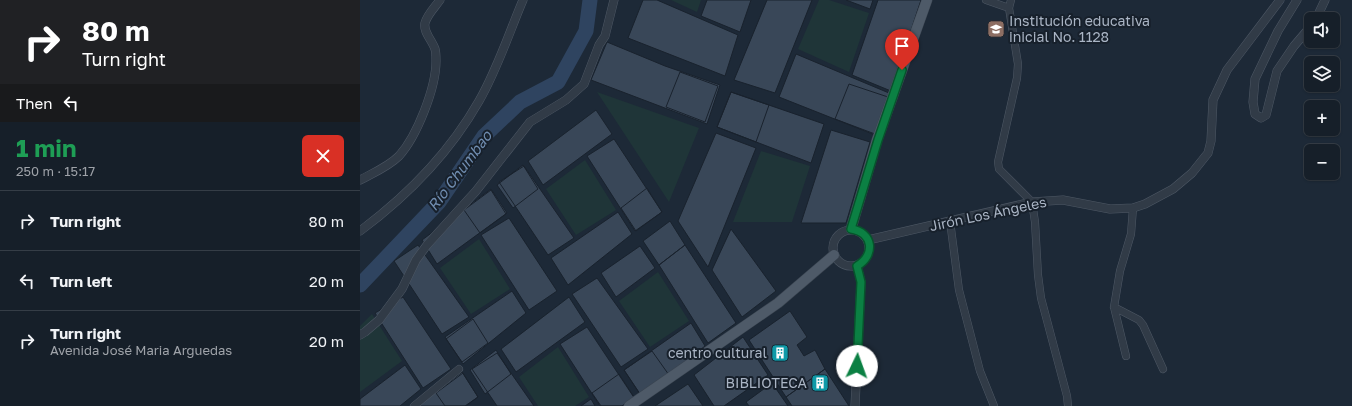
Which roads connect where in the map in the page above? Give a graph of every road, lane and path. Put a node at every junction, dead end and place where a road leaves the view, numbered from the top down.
1 (440, 0) edge
2 (523, 0) edge
3 (614, 0) edge
4 (927, 0) edge
5 (986, 0) edge
6 (1011, 0) edge
7 (1280, 0) edge
8 (1297, 0) edge
9 (1325, 0) edge
10 (1009, 8) junction
11 (1319, 12) edge
12 (1304, 34) edge
13 (360, 180) edge
14 (1032, 202) junction
15 (1133, 208) junction
16 (950, 221) junction
17 (851, 229) junction
18 (360, 231) edge
19 (868, 240) junction
20 (834, 255) junction
21 (857, 266) junction
22 (1114, 307) junction
23 (360, 335) edge
24 (1126, 356) dead end
25 (459, 369) dead end
26 (1163, 369) dead end
27 (414, 406) edge
28 (629, 406) edge
29 (854, 406) edge
30 (994, 406) edge
31 (1068, 406) edge

1 - 13 street
2 - 18 street
3 - 23 street
4 - 17 main road
5 - 10 street
6 - 10 street
7 - 15 street, Jirón Los Ángeles
8 - 12 street
9 - 11 street
10 - 14 street
14 - 15 street, Jirón Los Ángeles
14 - 16 street, Jirón Los Ángeles
14 - 31 street
15 - 22 street
16 - 19 street, Jirón Los Ángeles
16 - 30 street
17 - 19 street
17 - 20 street
19 - 21 street
20 - 21 street
20 - 28 main road
21 - 29 street
22 - 24 street
22 - 26 street
25 - 27 street

